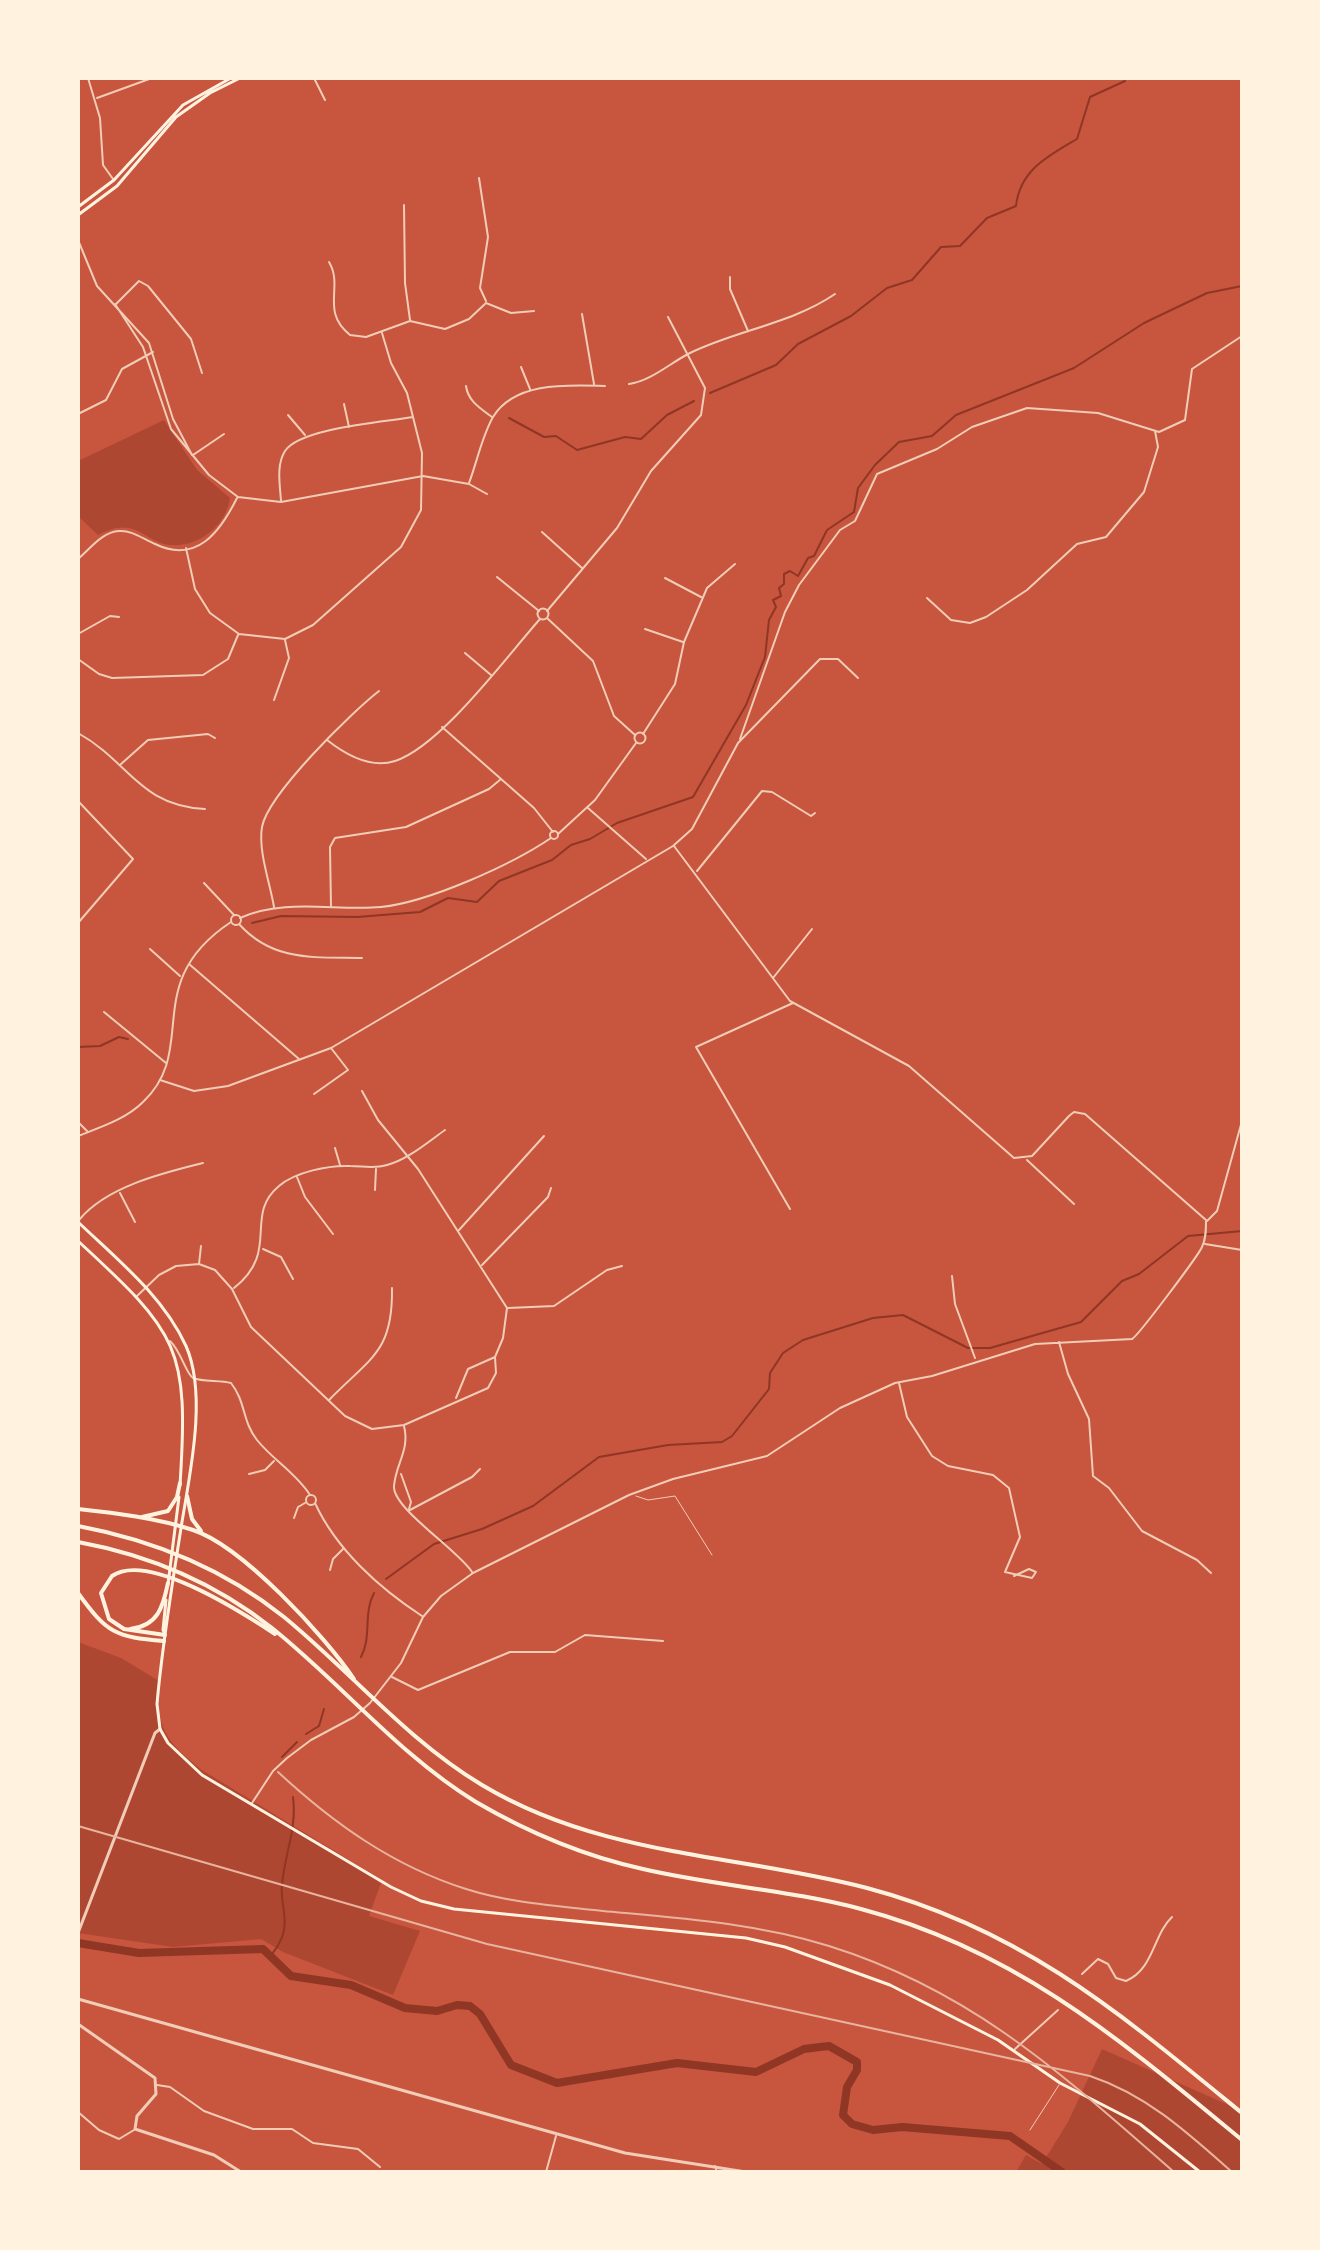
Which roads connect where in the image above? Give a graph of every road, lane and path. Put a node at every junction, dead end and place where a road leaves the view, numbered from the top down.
1 (88, 78) edge
2 (152, 78) edge
3 (231, 78) edge
4 (240, 78) edge
5 (314, 78) edge
6 (96, 98) junction
7 (325, 100) dead end
8 (479, 178) dead end
9 (114, 180) junction
10 (404, 205) dead end
11 (78, 207) edge
12 (78, 215) edge
13 (78, 240) edge
14 (329, 262) dead end
15 (730, 277) dead end
16 (835, 294) dead end
17 (486, 303) junction
18 (115, 304) junction
19 (534, 311) dead end
20 (582, 314) dead end
21 (668, 317) dead end
22 (410, 321) junction
23 (749, 332) junction
24 (382, 333) junction
25 (1242, 336) edge
26 (153, 352) junction
27 (690, 354) junction
28 (146, 355) junction
29 (521, 367) dead end
30 (202, 373) dead end
31 (629, 384) dead end
32 (594, 385) junction
33 (466, 386) dead end
34 (605, 386) dead end
35 (530, 390) junction
36 (344, 404) dead end
37 (78, 414) edge
38 (288, 415) dead end
39 (414, 417) junction
40 (493, 417) junction
41 (349, 428) junction
42 (1155, 430) junction
43 (224, 434) dead end
44 (306, 436) junction
45 (192, 456) junction
46 (423, 476) junction
47 (469, 484) junction
48 (487, 494) dead end
49 (238, 497) junction
50 (281, 502) junction
51 (542, 532) dead end
52 (186, 548) junction
53 (78, 559) edge
54 (735, 564) dead end
55 (583, 569) junction
56 (497, 577) dead end
57 (665, 578) dead end
58 (702, 598) junction
59 (927, 598) dead end
60 (539, 611) junction
61 (547, 611) junction
62 (119, 617) dead end
63 (547, 618) junction
64 (540, 619) junction
65 (645, 629) dead end
66 (78, 634) edge
67 (239, 634) junction
68 (285, 639) junction
69 (684, 642) junction
70 (465, 653) dead end
71 (78, 659) edge
72 (491, 675) junction
73 (858, 678) dead end
74 (379, 691) dead end
75 (274, 700) dead end
76 (442, 727) junction
77 (78, 733) edge
78 (643, 734) junction
79 (635, 735) junction
80 (215, 738) dead end
81 (327, 740) junction
82 (636, 743) junction
83 (738, 743) junction
84 (120, 765) junction
85 (501, 779) junction
86 (78, 801) edge
87 (588, 808) junction
88 (205, 809) dead end
89 (815, 813) dead end
90 (553, 832) junction
91 (558, 834) junction
92 (551, 838) junction
93 (673, 846) junction
94 (647, 860) junction
95 (696, 871) junction
96 (204, 883) dead end
97 (274, 908) junction
98 (331, 908) junction
99 (234, 915) junction
100 (240, 918) junction
101 (231, 922) junction
102 (78, 923) edge
103 (239, 924) junction
104 (812, 929) dead end
105 (150, 949) dead end
106 (362, 958) dead end
107 (188, 963) junction
108 (181, 977) junction
109 (772, 979) junction
110 (793, 1003) junction
111 (104, 1012) dead end
112 (331, 1048) junction
113 (300, 1060) junction
114 (167, 1064) junction
115 (160, 1080) junction
116 (362, 1091) dead end
117 (314, 1094) dead end
118 (1242, 1121) edge
119 (78, 1122) edge
120 (445, 1130) dead end
121 (88, 1132) junction
122 (78, 1136) edge
123 (544, 1136) dead end
124 (335, 1148) dead end
125 (408, 1154) junction
126 (1026, 1159) junction
127 (203, 1163) dead end
128 (341, 1166) junction
129 (376, 1167) junction
130 (297, 1176) junction
131 (551, 1188) dead end
132 (375, 1190) dead end
133 (119, 1192) junction
134 (1074, 1204) dead end
135 (790, 1209) dead end
136 (1206, 1221) junction
137 (78, 1222) edge
138 (135, 1222) dead end
139 (458, 1230) junction
140 (333, 1234) dead end
141 (78, 1241) edge
142 (1204, 1244) junction
143 (201, 1246) dead end
144 (262, 1248) junction
145 (1242, 1250) edge
146 (199, 1264) junction
147 (481, 1266) junction
148 (622, 1266) dead end
149 (952, 1276) dead end
150 (293, 1279) dead end
151 (146, 1287) junction
152 (392, 1288) dead end
153 (232, 1289) junction
154 (136, 1297) junction
155 (507, 1308) junction
156 (170, 1341) junction
157 (1059, 1341) junction
158 (495, 1357) junction
159 (976, 1360) junction
160 (193, 1378) junction
161 (899, 1382) junction
162 (456, 1399) junction
163 (328, 1400) junction
164 (404, 1425) junction
165 (275, 1460) junction
166 (480, 1469) dead end
167 (400, 1471) junction
168 (249, 1474) dead end
169 (180, 1483) junction
170 (634, 1493) junction
171 (310, 1495) junction
172 (187, 1496) junction
173 (306, 1502) junction
174 (315, 1503) junction
175 (78, 1509) edge
176 (409, 1510) junction
177 (135, 1518) junction
178 (294, 1518) dead end
179 (78, 1526) edge
180 (178, 1527) junction
181 (78, 1542) edge
182 (344, 1548) junction
183 (712, 1555) dead end
184 (235, 1556) junction
185 (330, 1570) dead end
186 (473, 1573) junction
187 (1211, 1573) dead end
188 (1014, 1576) junction
189 (168, 1583) junction
190 (78, 1593) edge
191 (423, 1617) junction
192 (124, 1629) junction
193 (165, 1638) junction
194 (663, 1641) dead end
195 (293, 1646) junction
196 (391, 1676) junction
197 (360, 1688) junction
198 (160, 1729) junction
199 (251, 1804) junction
200 (1172, 1917) dead end
201 (78, 1933) edge
202 (1082, 1974) dead end
203 (78, 1999) edge
204 (1058, 2010) dead end
205 (78, 2024) edge
206 (1014, 2050) junction
207 (1060, 2083) junction
208 (157, 2085) junction
209 (78, 2112) edge
210 (1242, 2113) edge
211 (135, 2129) junction
212 (1030, 2130) dead end
213 (557, 2135) junction
214 (1242, 2140) edge
215 (715, 2166) junction
216 (380, 2167) dead end
217 (241, 2172) edge
218 (546, 2172) edge
219 (717, 2172) edge
220 (746, 2172) edge
221 (1200, 2172) edge

1 - 6 street
2 - 6 street
3 - 9 main road
4 - 12 main road
5 - 7 street
6 - 9 street
8 - 17 street
9 - 11 main road
10 - 22 street
13 - 18 street
14 - 24 street
15 - 23 street
16 - 23 street
17 - 19 street
17 - 22 street
18 - 26 street
18 - 28 street
18 - 30 street
20 - 32 street
21 - 27 street
22 - 24 street
23 - 27 street
24 - 39 street
25 - 42 street
26 - 28 street
26 - 45 street
27 - 31 street
27 - 55 street
28 - 37 street
28 - 45 street
29 - 35 street
32 - 34 street
32 - 35 street
33 - 40 street
35 - 40 street
36 - 41 street
38 - 44 street
39 - 41 street
39 - 46 street
40 - 47 street
41 - 44 street
42 - 59 street
42 - 83 street
43 - 45 street
44 - 50 street
45 - 49 street
46 - 47 street
46 - 50 street
46 - 68 street
47 - 48 street
49 - 50 street
49 - 52 street
51 - 55 street
52 - 53 street
52 - 67 street
54 - 58 street
55 - 61 street
56 - 60 street
57 - 58 street
58 - 69 street
60 - 61 street
60 - 64 street
61 - 63 street
62 - 66 street
63 - 64 street
63 - 79 street
64 - 72 street
65 - 69 street
67 - 68 street
67 - 71 street
68 - 75 street
69 - 78 street
70 - 72 street
72 - 76 street
73 - 83 street
74 - 81 street
76 - 81 street
76 - 85 street
77 - 84 street
78 - 79 street
78 - 82 street
79 - 82 street
80 - 84 street
81 - 97 street
82 - 87 street
83 - 93 street
84 - 88 street
85 - 90 street
85 - 98 street
86 - 102 street
87 - 91 street
87 - 94 street
89 - 95 street
90 - 91 street
90 - 92 street
91 - 92 street
92 - 98 street
93 - 94 street
93 - 95 street
94 - 112 street
95 - 109 street
96 - 99 street
97 - 98 street
97 - 100 street
99 - 100 street
99 - 101 street
100 - 103 street
101 - 103 street
101 - 107 street
103 - 106 street
104 - 109 street
105 - 108 street
107 - 108 street
107 - 113 street
108 - 114 street
109 - 110 street
110 - 126 street
110 - 135 street
111 - 114 street
112 - 113 street
112 - 117 street
113 - 115 street
114 - 115 street
115 - 121 street
116 - 125 street
118 - 136 street
119 - 121 street
120 - 125 street
121 - 122 street
123 - 139 street
124 - 128 street
125 - 129 street
125 - 139 street
126 - 134 street
126 - 136 street
127 - 133 street
128 - 129 street
128 - 130 street
129 - 132 street
130 - 140 street
130 - 144 street
131 - 147 street
133 - 137 street
133 - 138 street
136 - 142 street
137 - 151 main road
139 - 147 street
141 - 154 main road
142 - 145 street
142 - 157 street
143 - 146 street
144 - 150 street
144 - 153 street
146 - 151 street
146 - 153 street
147 - 155 street
148 - 155 street
149 - 159 street
151 - 154 street
151 - 160 main road
152 - 163 street
153 - 163 street
154 - 156 main road
155 - 158 street
156 - 160 street
156 - 169 main road
157 - 159 street
157 - 187 street
158 - 162 street
158 - 162 street
159 - 161 street
160 - 165 street
160 - 172 main road
161 - 170 street
161 - 188 street
162 - 164 street
163 - 164 street
164 - 167 street
165 - 168 street
165 - 171 street
166 - 176 street
167 - 176 street
167 - 176 street
169 - 177 highway
169 - 180 main road
170 - 183 lane
170 - 186 street
171 - 173 street
171 - 174 street
172 - 180 main road
172 - 184 highway
173 - 174 street
173 - 178 street
174 - 182 street
175 - 177 highway
176 - 186 street
177 - 180 highway
179 - 197 highway
180 - 184 highway
180 - 189 main road
180 - 193 main road
181 - 195 highway
182 - 185 street
182 - 191 street
184 - 197 highway
186 - 191 street
188 - 188 street
189 - 192 highway
189 - 193 main road
190 - 193 highway
191 - 196 street
192 - 193 highway
192 - 195 highway
193 - 198 main road
194 - 196 street
195 - 214 highway
196 - 199 street
197 - 210 highway
198 - 199 main road
198 - 201 street
199 - 206 main road
200 - 202 street
203 - 213 street
204 - 206 street
205 - 208 street
206 - 207 main road
207 - 212 lane
207 - 221 main road
208 - 211 street
208 - 216 street
209 - 211 street
211 - 217 street
213 - 215 street
213 - 218 street
215 - 219 street
215 - 220 street

